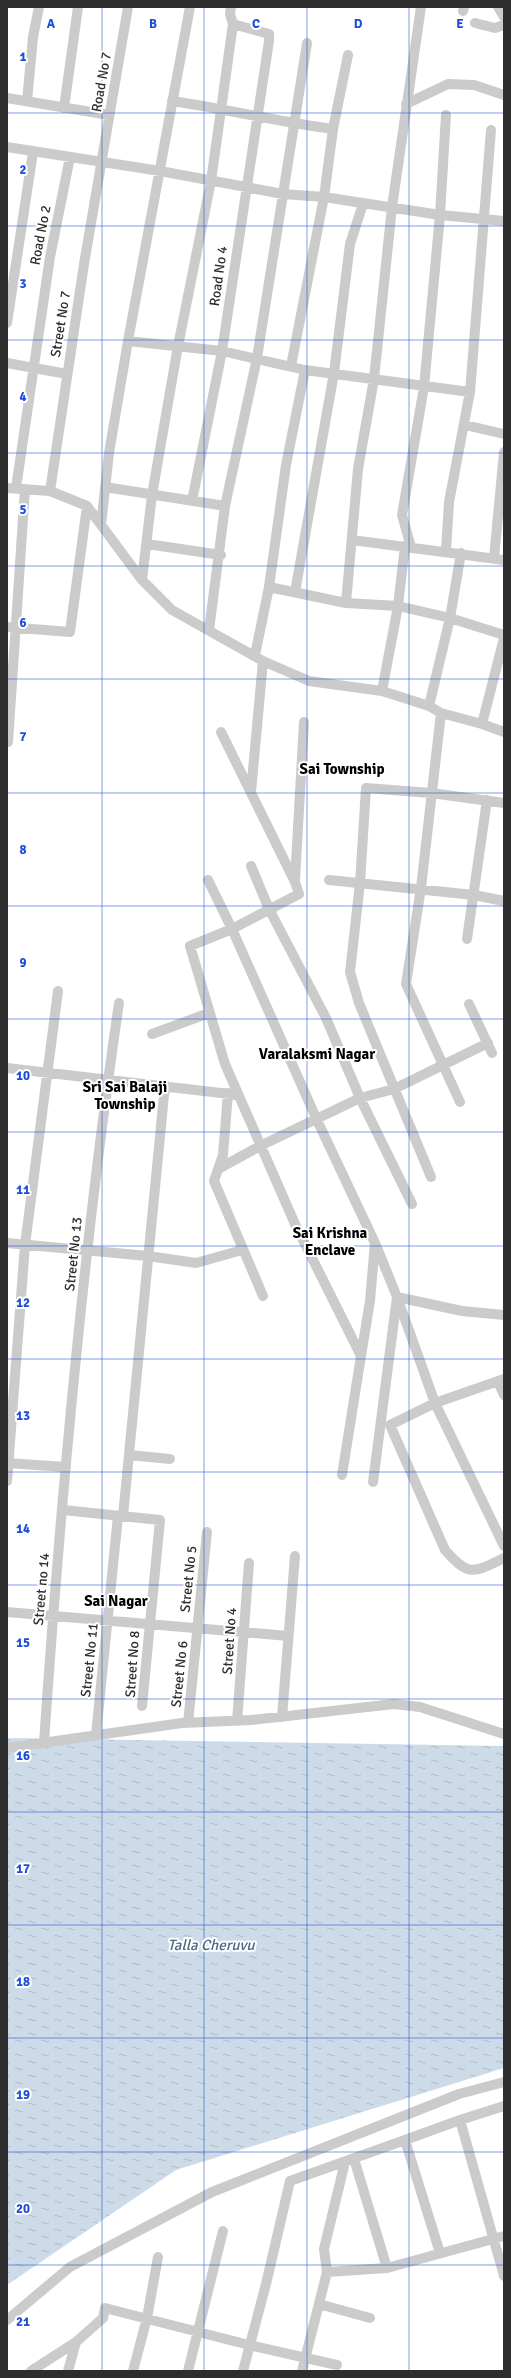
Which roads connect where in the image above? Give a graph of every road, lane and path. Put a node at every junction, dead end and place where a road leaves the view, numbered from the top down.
1 (39, 7) edge
2 (78, 7) edge
3 (128, 7) edge
4 (190, 7) edge
5 (231, 7) edge
6 (421, 7) edge
7 (498, 7) edge
8 (504, 17) edge
9 (475, 23) dead end
10 (233, 24) junction
11 (504, 25) edge
12 (307, 43) dead end
13 (348, 55) dead end
14 (504, 95) edge
15 (7, 98) edge
16 (27, 101) junction
17 (172, 101) junction
18 (406, 104) junction
19 (64, 108) junction
20 (221, 108) junction
21 (109, 115) junction
22 (446, 115) dead end
23 (258, 117) junction
24 (294, 124) junction
25 (333, 129) junction
26 (491, 130) dead end
27 (7, 147) edge
28 (33, 152) junction
29 (70, 157) junction
30 (102, 162) junction
31 (160, 171) junction
32 (211, 181) junction
33 (245, 188) junction
34 (283, 194) junction
35 (324, 197) junction
36 (363, 204) junction
37 (392, 207) junction
38 (440, 215) junction
39 (484, 218) junction
40 (504, 221) edge
41 (11, 269) edge
42 (7, 323) edge
43 (128, 341) junction
44 (178, 346) junction
45 (222, 352) junction
46 (257, 358) junction
47 (7, 363) edge
48 (291, 366) junction
49 (34, 367) junction
50 (305, 370) junction
51 (334, 373) junction
52 (67, 374) junction
53 (374, 379) junction
54 (424, 387) junction
55 (470, 392) junction
56 (465, 425) junction
57 (504, 434) edge
58 (504, 452) edge
59 (105, 488) junction
60 (16, 489) edge
61 (50, 491) junction
62 (152, 495) junction
63 (192, 501) junction
64 (87, 506) junction
65 (225, 506) junction
66 (101, 525) junction
67 (352, 540) junction
68 (147, 544) junction
69 (408, 547) junction
70 (446, 551) junction
71 (461, 553) junction
72 (221, 555) junction
73 (494, 558) junction
74 (504, 560) edge
75 (142, 580) junction
76 (269, 587) junction
77 (295, 592) junction
78 (346, 603) junction
79 (398, 606) junction
80 (450, 618) junction
81 (11, 627) edge
82 (209, 630) junction
83 (504, 635) edge
84 (504, 638) edge
85 (259, 658) junction
86 (499, 680) edge
87 (382, 691) junction
88 (429, 706) junction
89 (441, 713) junction
90 (304, 722) dead end
91 (482, 724) junction
92 (221, 732) dead end
93 (504, 732) edge
94 (8, 742) edge
95 (251, 793) junction
96 (431, 793) junction
97 (487, 800) junction
98 (504, 803) edge
99 (251, 866) dead end
100 (208, 880) dead end
101 (329, 880) dead end
102 (295, 882) junction
103 (360, 883) junction
104 (421, 888) junction
105 (474, 895) junction
106 (504, 901) edge
107 (269, 909) junction
108 (232, 929) junction
109 (467, 939) dead end
110 (58, 991) dead end
111 (119, 1003) dead end
112 (470, 1004) dead end
113 (209, 1012) junction
114 (152, 1034) dead end
115 (488, 1043) junction
116 (492, 1053) dead end
117 (444, 1066) junction
118 (7, 1068) edge
119 (48, 1072) junction
120 (108, 1079) junction
121 (165, 1085) junction
122 (394, 1089) junction
123 (228, 1093) junction
124 (238, 1095) junction
125 (360, 1098) junction
126 (460, 1102) dead end
127 (317, 1120) junction
128 (260, 1146) junction
129 (218, 1169) junction
130 (431, 1177) dead end
131 (412, 1204) dead end
132 (7, 1243) edge
133 (376, 1243) junction
134 (25, 1245) junction
135 (87, 1250) junction
136 (242, 1250) junction
137 (148, 1256) junction
138 (263, 1296) dead end
139 (397, 1297) junction
140 (504, 1315) edge
141 (361, 1356) junction
142 (501, 1380) edge
143 (504, 1395) edge
144 (435, 1403) junction
145 (129, 1455) junction
146 (170, 1459) dead end
147 (8, 1463) edge
148 (66, 1467) junction
149 (342, 1475) dead end
150 (7, 1480) edge
151 (373, 1482) dead end
152 (63, 1510) junction
153 (120, 1516) junction
154 (207, 1532) dead end
155 (504, 1546) edge
156 (295, 1556) dead end
157 (504, 1558) edge
158 (249, 1562) dead end
159 (7, 1612) edge
160 (53, 1616) junction
161 (107, 1620) junction
162 (149, 1624) junction
163 (197, 1628) junction
164 (243, 1632) junction
165 (288, 1636) junction
166 (142, 1706) dead end
167 (282, 1717) junction
168 (237, 1721) junction
169 (188, 1723) junction
170 (504, 1734) edge
171 (96, 1735) junction
172 (44, 1742) junction
173 (7, 1748) edge
174 (504, 2082) edge
175 (504, 2106) edge
176 (460, 2120) junction
177 (405, 2140) junction
178 (350, 2160) junction
179 (223, 2231) dead end
180 (499, 2238) edge
181 (440, 2253) junction
182 (158, 2257) dead end
183 (387, 2268) junction
184 (327, 2272) junction
185 (504, 2276) edge
186 (319, 2304) junction
187 (147, 2318) junction
188 (370, 2318) dead end
189 (7, 2320) edge
190 (198, 2331) junction
191 (76, 2342) junction
192 (249, 2345) junction
193 (306, 2357) junction
194 (337, 2365) dead end
195 (31, 2371) edge
196 (68, 2371) edge
197 (133, 2371) edge
198 (188, 2371) edge
199 (243, 2371) edge
200 (302, 2371) edge

1 - 16 street
2 - 19 street
3 - 21 street, Road No 7
4 - 17 street
5 - 10 street
6 - 18 street
7 - 8 street
9 - 11 street
10 - 20 street
10 - 23 street, Road No 4
12 - 24 street
13 - 25 street
14 - 18 street
15 - 16 street
16 - 19 street
17 - 20 street
17 - 31 street
18 - 37 street
19 - 21 street
20 - 23 street
20 - 32 street
21 - 30 street, Road No 7
22 - 38 street
23 - 24 street
23 - 33 street, Road No 4
24 - 25 street
24 - 34 street
25 - 35 street
26 - 39 street
27 - 28 street
28 - 29 street
28 - 41 street
29 - 30 street
29 - 49 street, Road No 2
30 - 31 street
30 - 52 street, Street No 7
31 - 32 street
31 - 43 street
32 - 33 street
32 - 44 street
33 - 34 street
33 - 45 street, Road No 4
34 - 35 street
34 - 46 street
35 - 36 street
35 - 48 street
36 - 37 street
36 - 51 street
37 - 38 street
37 - 53 street
38 - 39 street
38 - 54 street
39 - 40 street
39 - 55 street
41 - 42 street
43 - 44 street
43 - 59 street
44 - 45 street
44 - 62 street
45 - 46 street
45 - 63 street, Road No 4
46 - 48 street
46 - 65 street
47 - 49 street
48 - 50 street
49 - 52 street
49 - 60 street, Road No 2
50 - 51 street
50 - 76 street
51 - 53 street
51 - 77 street
52 - 61 street, Street No 7
53 - 54 street
53 - 67 street
54 - 55 street
54 - 69 street
55 - 56 street
56 - 57 street
56 - 70 street
58 - 73 street
59 - 62 street
59 - 66 street
60 - 61 street
60 - 81 street, Road No 2
61 - 64 street
62 - 63 street
62 - 68 street
63 - 65 street
64 - 66 street
64 - 81 street
65 - 72 street
66 - 75 street
67 - 69 street
67 - 78 street
68 - 72 street
68 - 75 street
69 - 70 street
69 - 79 street
70 - 71 street
71 - 73 street
71 - 80 street
72 - 82 street
73 - 74 street
75 - 82 street
76 - 77 street
76 - 85 street
77 - 78 street
78 - 79 street
79 - 80 street
79 - 87 street
80 - 83 street
80 - 88 street
81 - 94 street, Road No 2
82 - 85 street
84 - 86 street
85 - 87 street
85 - 95 street
86 - 91 street
87 - 88 street
88 - 89 street
89 - 91 street
89 - 96 street
90 - 102 street
91 - 93 street
92 - 95 street
95 - 102 street
96 - 97 street
96 - 103 street
96 - 104 street
97 - 98 street
97 - 105 street
99 - 107 street
100 - 108 street
101 - 103 street
102 - 107 street
103 - 104 street
103 - 122 street
104 - 105 street
104 - 117 street
105 - 106 street
105 - 109 street
107 - 108 street
107 - 125 street
108 - 113 street
108 - 127 street
110 - 119 street
111 - 120 street, Street No 13
112 - 115 street
113 - 114 street
113 - 124 street
115 - 116 street
115 - 117 street
117 - 122 street
117 - 126 street
118 - 119 street
119 - 120 street
119 - 134 street
120 - 121 street
120 - 135 street, Street No 13
121 - 123 street
121 - 137 street, Street No 11
122 - 125 street
122 - 130 street
123 - 124 street
123 - 129 street
124 - 128 street
125 - 127 street
125 - 131 street
127 - 128 street
127 - 133 street
128 - 129 street
128 - 141 street
129 - 136 street
132 - 134 street
133 - 139 street
133 - 141 street
134 - 135 street
134 - 147 street
135 - 137 street
135 - 148 street, Street No 13
136 - 137 street
136 - 138 street
137 - 145 street, Street No 11
139 - 140 street
139 - 144 street
139 - 151 street
141 - 149 street
142 - 143 street
142 - 144 street
144 - 155 street
144 - 157 street
145 - 146 street
145 - 153 street, Street No 11
147 - 148 street
147 - 150 street
148 - 152 street, Street No 13
152 - 153 street
152 - 160 street, Street no 14
153 - 161 street, Street No 11
153 - 162 street
154 - 163 street, Street No 5
156 - 165 street
158 - 164 street, Street No 4
159 - 160 street
160 - 161 street
160 - 172 street, Street no 14
161 - 162 street
161 - 171 street, Street No 11
162 - 163 street
162 - 166 street, Street No 8
163 - 164 street
163 - 169 street, Street No 6
164 - 165 street
164 - 168 street, Street No 4
165 - 167 street
167 - 168 street
167 - 170 street
168 - 169 street
169 - 171 street
171 - 172 street
172 - 173 street
174 - 189 street
175 - 176 street
176 - 177 street
176 - 180 street
177 - 178 street
177 - 181 street
178 - 183 street
178 - 184 street
178 - 192 street
179 - 190 street
180 - 181 street
180 - 185 street
181 - 183 street
182 - 187 street
183 - 184 street
184 - 186 street
186 - 188 street
186 - 193 street
187 - 190 street
187 - 191 street
187 - 197 street
190 - 192 street
190 - 198 street
191 - 195 street
191 - 196 street
192 - 193 street
192 - 199 street
193 - 194 street
193 - 200 street

